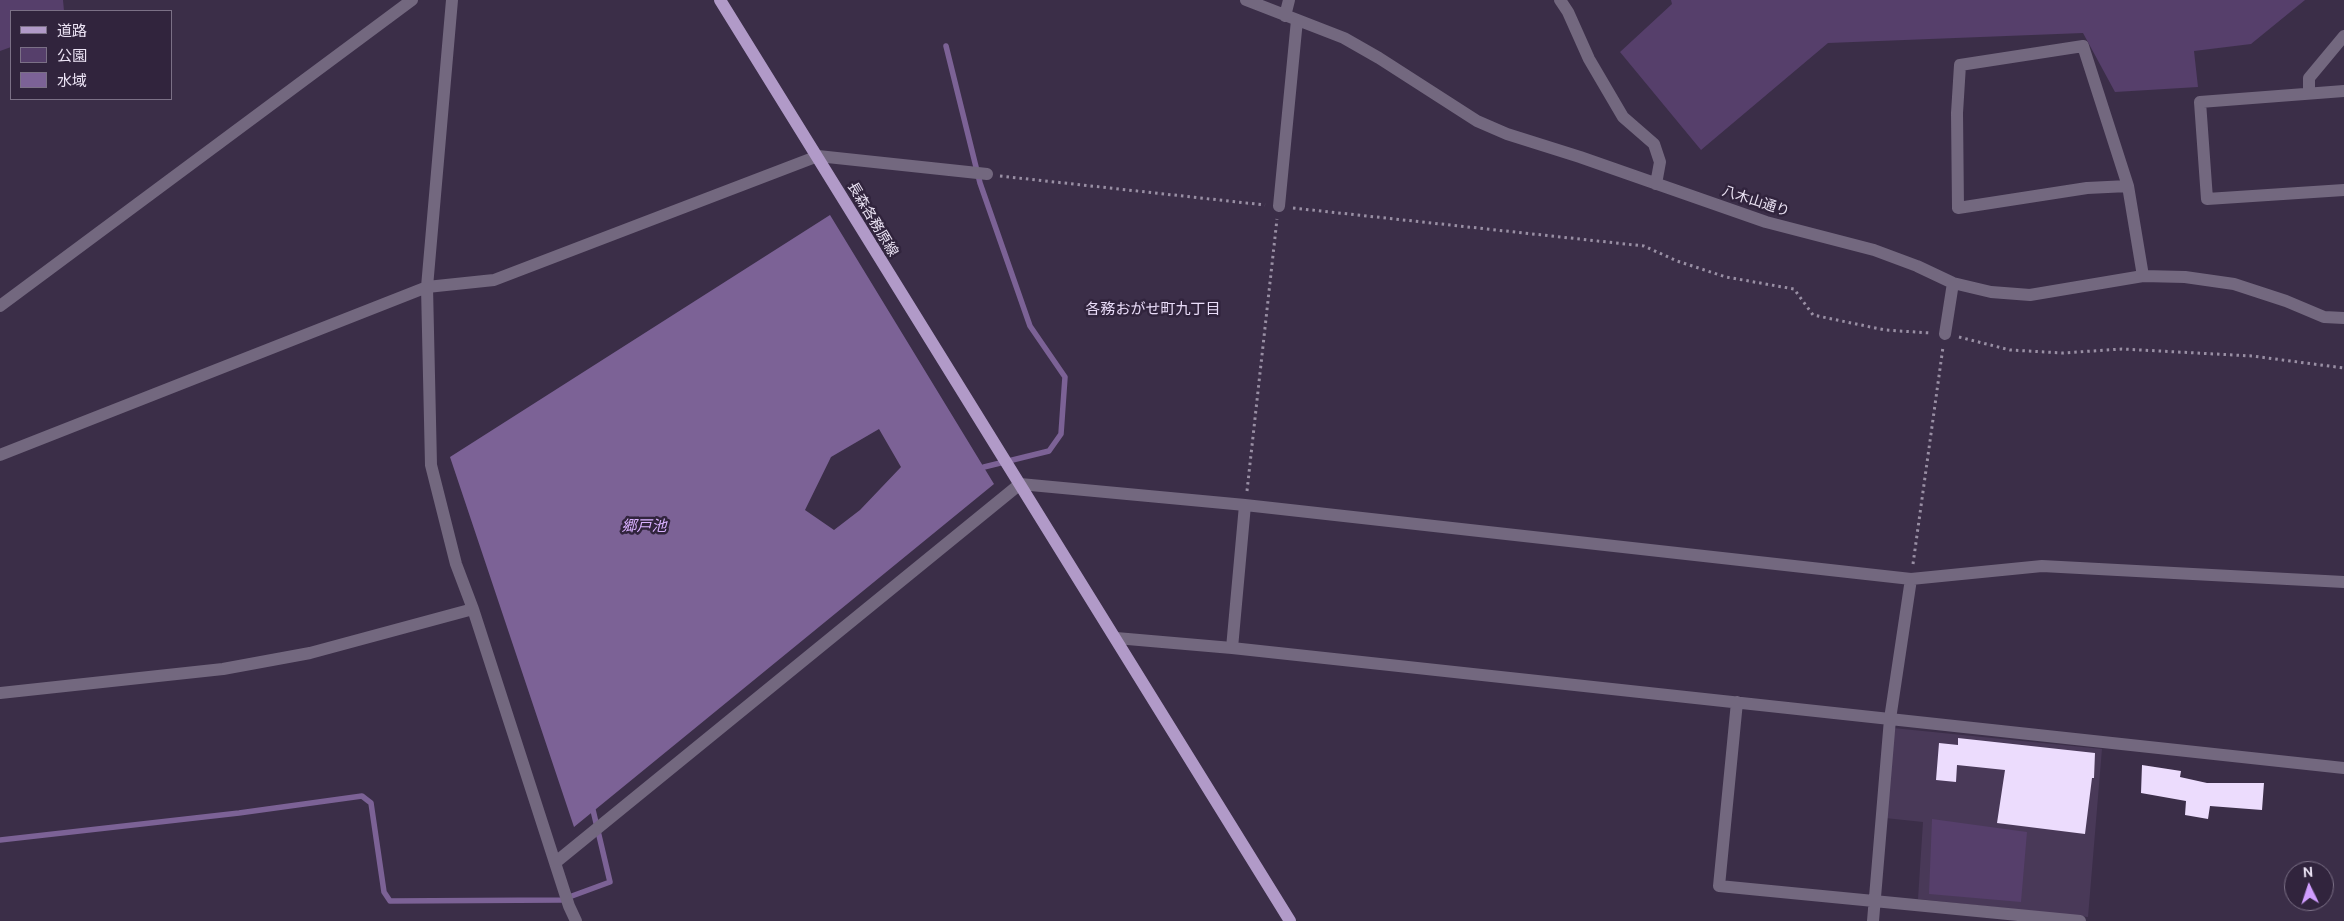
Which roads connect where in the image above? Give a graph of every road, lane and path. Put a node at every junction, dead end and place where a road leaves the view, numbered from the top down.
1 (412, 0) edge
2 (452, 0) edge
3 (720, 0) edge
4 (1246, 0) edge
5 (1289, 0) edge
6 (1560, 0) edge
7 (1291, 18) junction
8 (2344, 36) edge
9 (2344, 91) edge
10 (2308, 93) junction
11 (818, 156) junction
12 (987, 174) joint
13 (1656, 184) junction
14 (2128, 186) junction
15 (2344, 190) edge
16 (1279, 206) junction
17 (2143, 276) junction
18 (1953, 283) junction
19 (427, 287) junction
20 (0, 306) edge
21 (2344, 318) edge
22 (1945, 334) junction
23 (2344, 368) edge
24 (0, 455) edge
25 (1020, 484) junction
26 (1245, 505) junction
27 (1911, 578) junction
28 (2344, 582) edge
29 (473, 609) junction
30 (1116, 638) junction
31 (1232, 648) junction
32 (0, 693) edge
33 (1737, 702) junction
34 (1890, 719) junction
35 (2344, 768) edge
36 (556, 862) junction
37 (1874, 901) junction
38 (574, 921) edge
39 (1290, 921) edge
40 (1873, 921) edge
41 (2080, 921) edge

1 - 20 street
2 - 19 street
3 - 11 main road, 長森各務原線
4 - 7 street
5 - 7 street
6 - 13 street
7 - 13 street, 八木山通り
7 - 16 street
8 - 10 street
9 - 10 street
10 - 15 street
11 - 12 street
11 - 19 street
11 - 25 main road, 長森各務原線
12 - 16 path
13 - 18 street, 八木山通り
14 - 14 street
14 - 17 street
16 - 22 path
16 - 26 path
17 - 18 street, 八木山通り
17 - 21 street, 八木山通り
18 - 22 street
19 - 24 street
19 - 29 street
22 - 23 path
22 - 27 path
25 - 26 street
25 - 30 main road, 長森各務原線
25 - 36 street
26 - 27 street
26 - 31 street
27 - 28 street
27 - 34 street
29 - 32 street
29 - 36 street
30 - 31 street
30 - 39 main road, 長森各務原線
31 - 33 street
33 - 34 street
33 - 37 street
34 - 35 street
34 - 37 street
36 - 38 street
37 - 40 street
37 - 41 street

